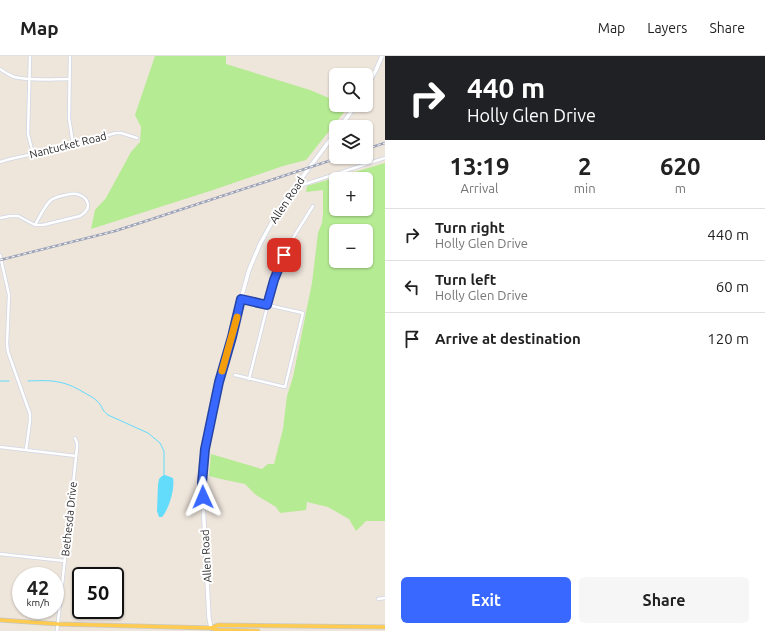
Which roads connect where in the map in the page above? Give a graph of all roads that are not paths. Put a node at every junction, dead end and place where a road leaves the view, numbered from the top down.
1 (30, 56) edge
2 (70, 56) edge
3 (382, 56) edge
4 (0, 69) edge
5 (373, 75) edge
6 (30, 78) junction
7 (69, 79) junction
8 (137, 138) dead end
9 (329, 142) edge
10 (74, 144) junction
11 (33, 154) junction
12 (385, 158) edge
13 (0, 162) edge
14 (295, 188) junction
15 (312, 206) dead end
16 (0, 218) edge
17 (35, 225) junction
18 (0, 256) edge
19 (241, 299) junction
20 (267, 305) junction
21 (235, 375) dead end
22 (249, 379) junction
23 (75, 438) dead end
24 (0, 447) edge
25 (26, 450) junction
26 (76, 456) junction
27 (0, 554) edge
28 (65, 561) junction
29 (385, 598) edge
30 (378, 599) dead end
31 (0, 620) edge
32 (58, 624) junction
33 (385, 627) edge
34 (211, 628) junction
35 (57, 631) edge
36 (258, 631) edge

1 - 6 street
2 - 7 street
3 - 5 main road
4 - 6 street
6 - 7 street
6 - 11 street
7 - 10 street
8 - 10 street, Nantucket Road
9 - 14 main road, Allen Road
10 - 11 street, Nantucket Road
11 - 13 street, Nantucket Road
12 - 14 street
14 - 19 main road, Allen Road
15 - 20 street
16 - 17 street
17 - 17 street
18 - 25 street
19 - 20 street
19 - 34 main road, Allen Road
20 - 22 street
20 - 22 street
21 - 22 street
23 - 26 street, Bethesda Drive
24 - 25 street
25 - 26 street
26 - 28 street, Bethesda Drive
27 - 28 street
28 - 32 street, Bethesda Drive
29 - 30 street
31 - 32 main road
32 - 34 main road
32 - 35 street, Bethesda Drive
33 - 34 main road
34 - 36 main road

